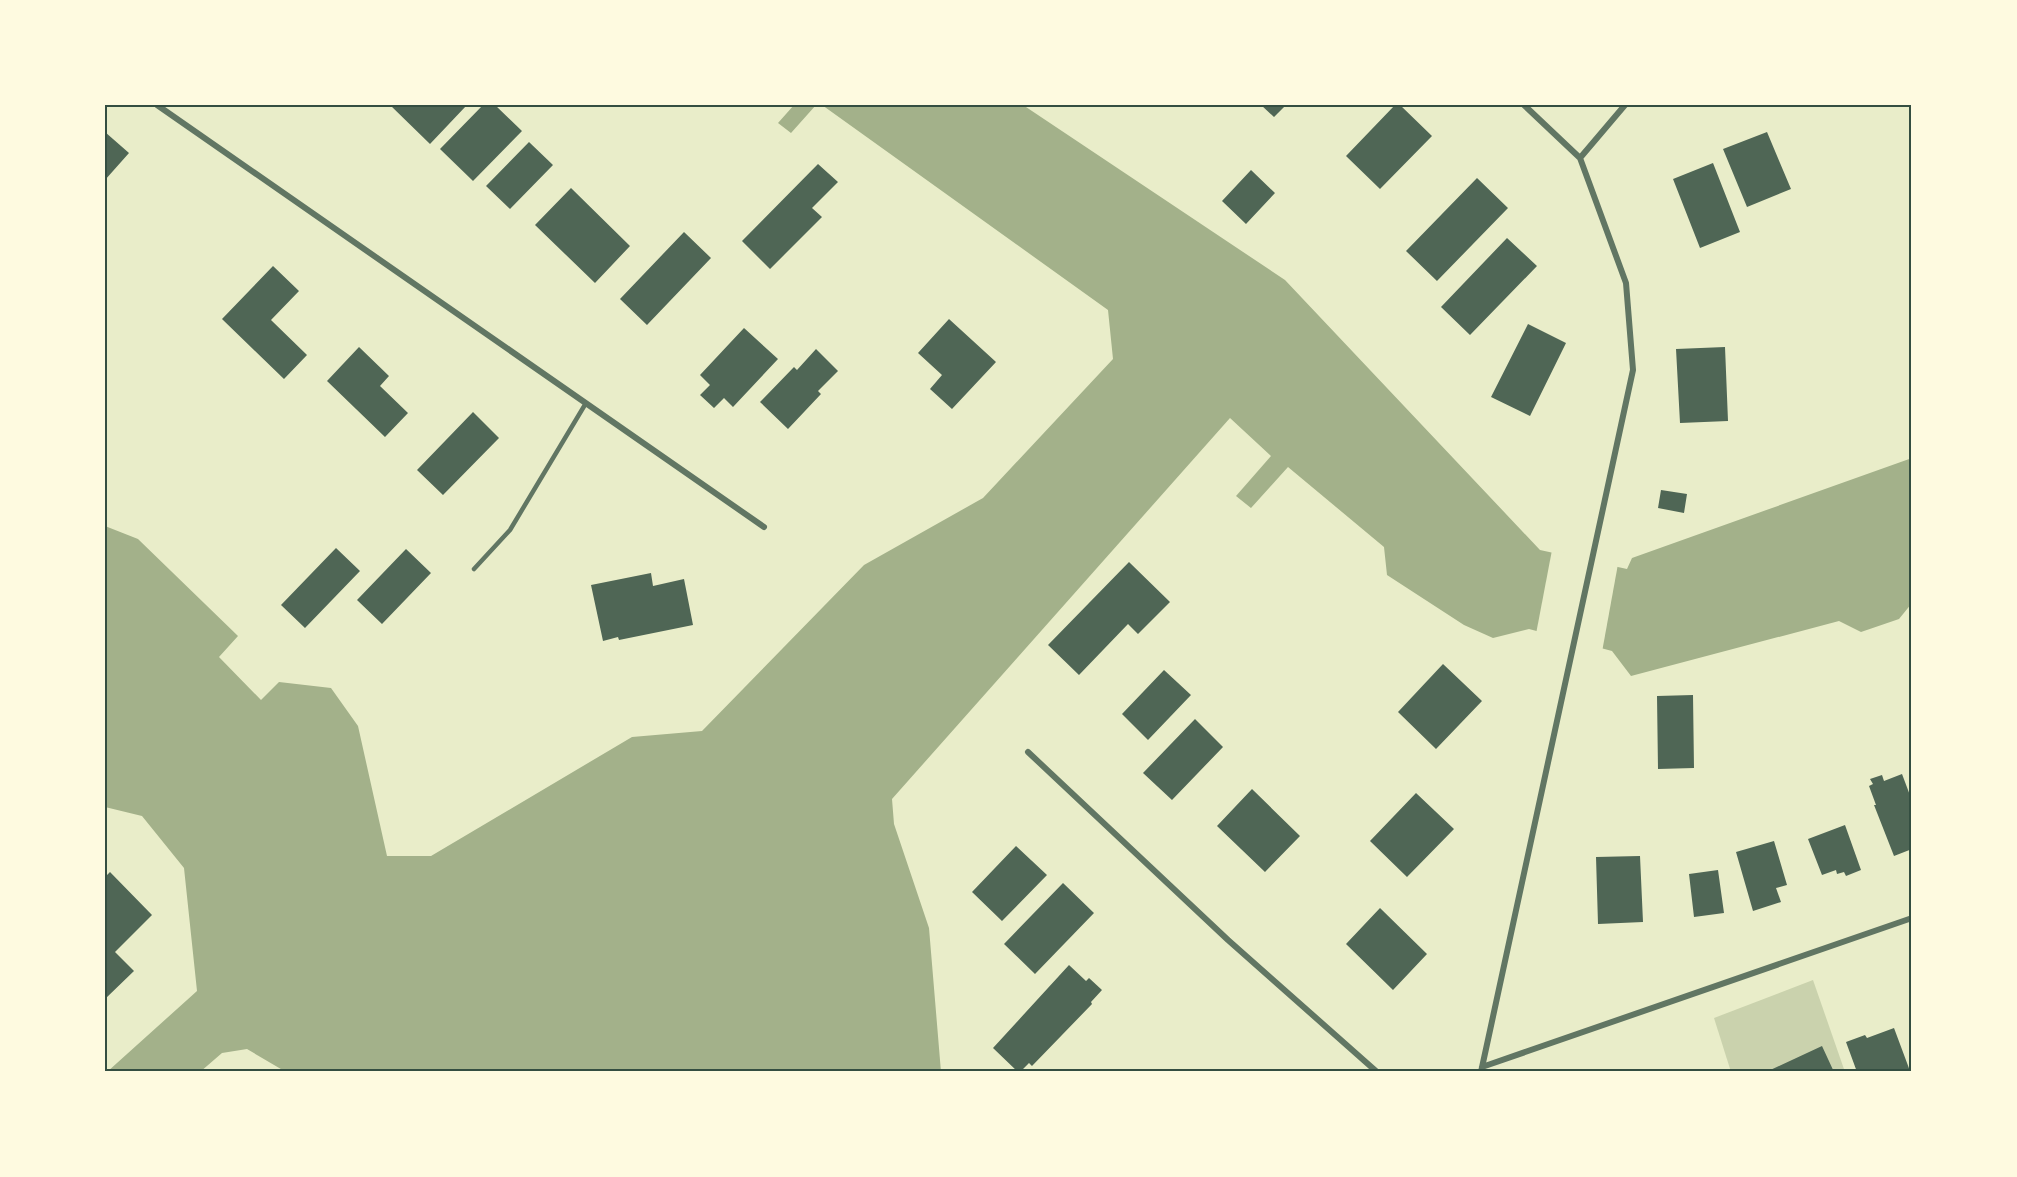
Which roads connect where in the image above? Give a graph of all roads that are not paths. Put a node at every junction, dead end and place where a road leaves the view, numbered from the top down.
1 (157, 105) edge
2 (1524, 105) edge
3 (1625, 105) edge
4 (1580, 158) junction
5 (586, 403) junction
6 (764, 527) dead end
7 (474, 569) dead end
8 (1028, 752) dead end
9 (1912, 918) edge
10 (1482, 1070) edge
11 (1377, 1072) edge

1 - 5 street
2 - 4 street
3 - 4 street
4 - 10 street
5 - 6 street
5 - 7 lane
8 - 11 street
9 - 10 street

